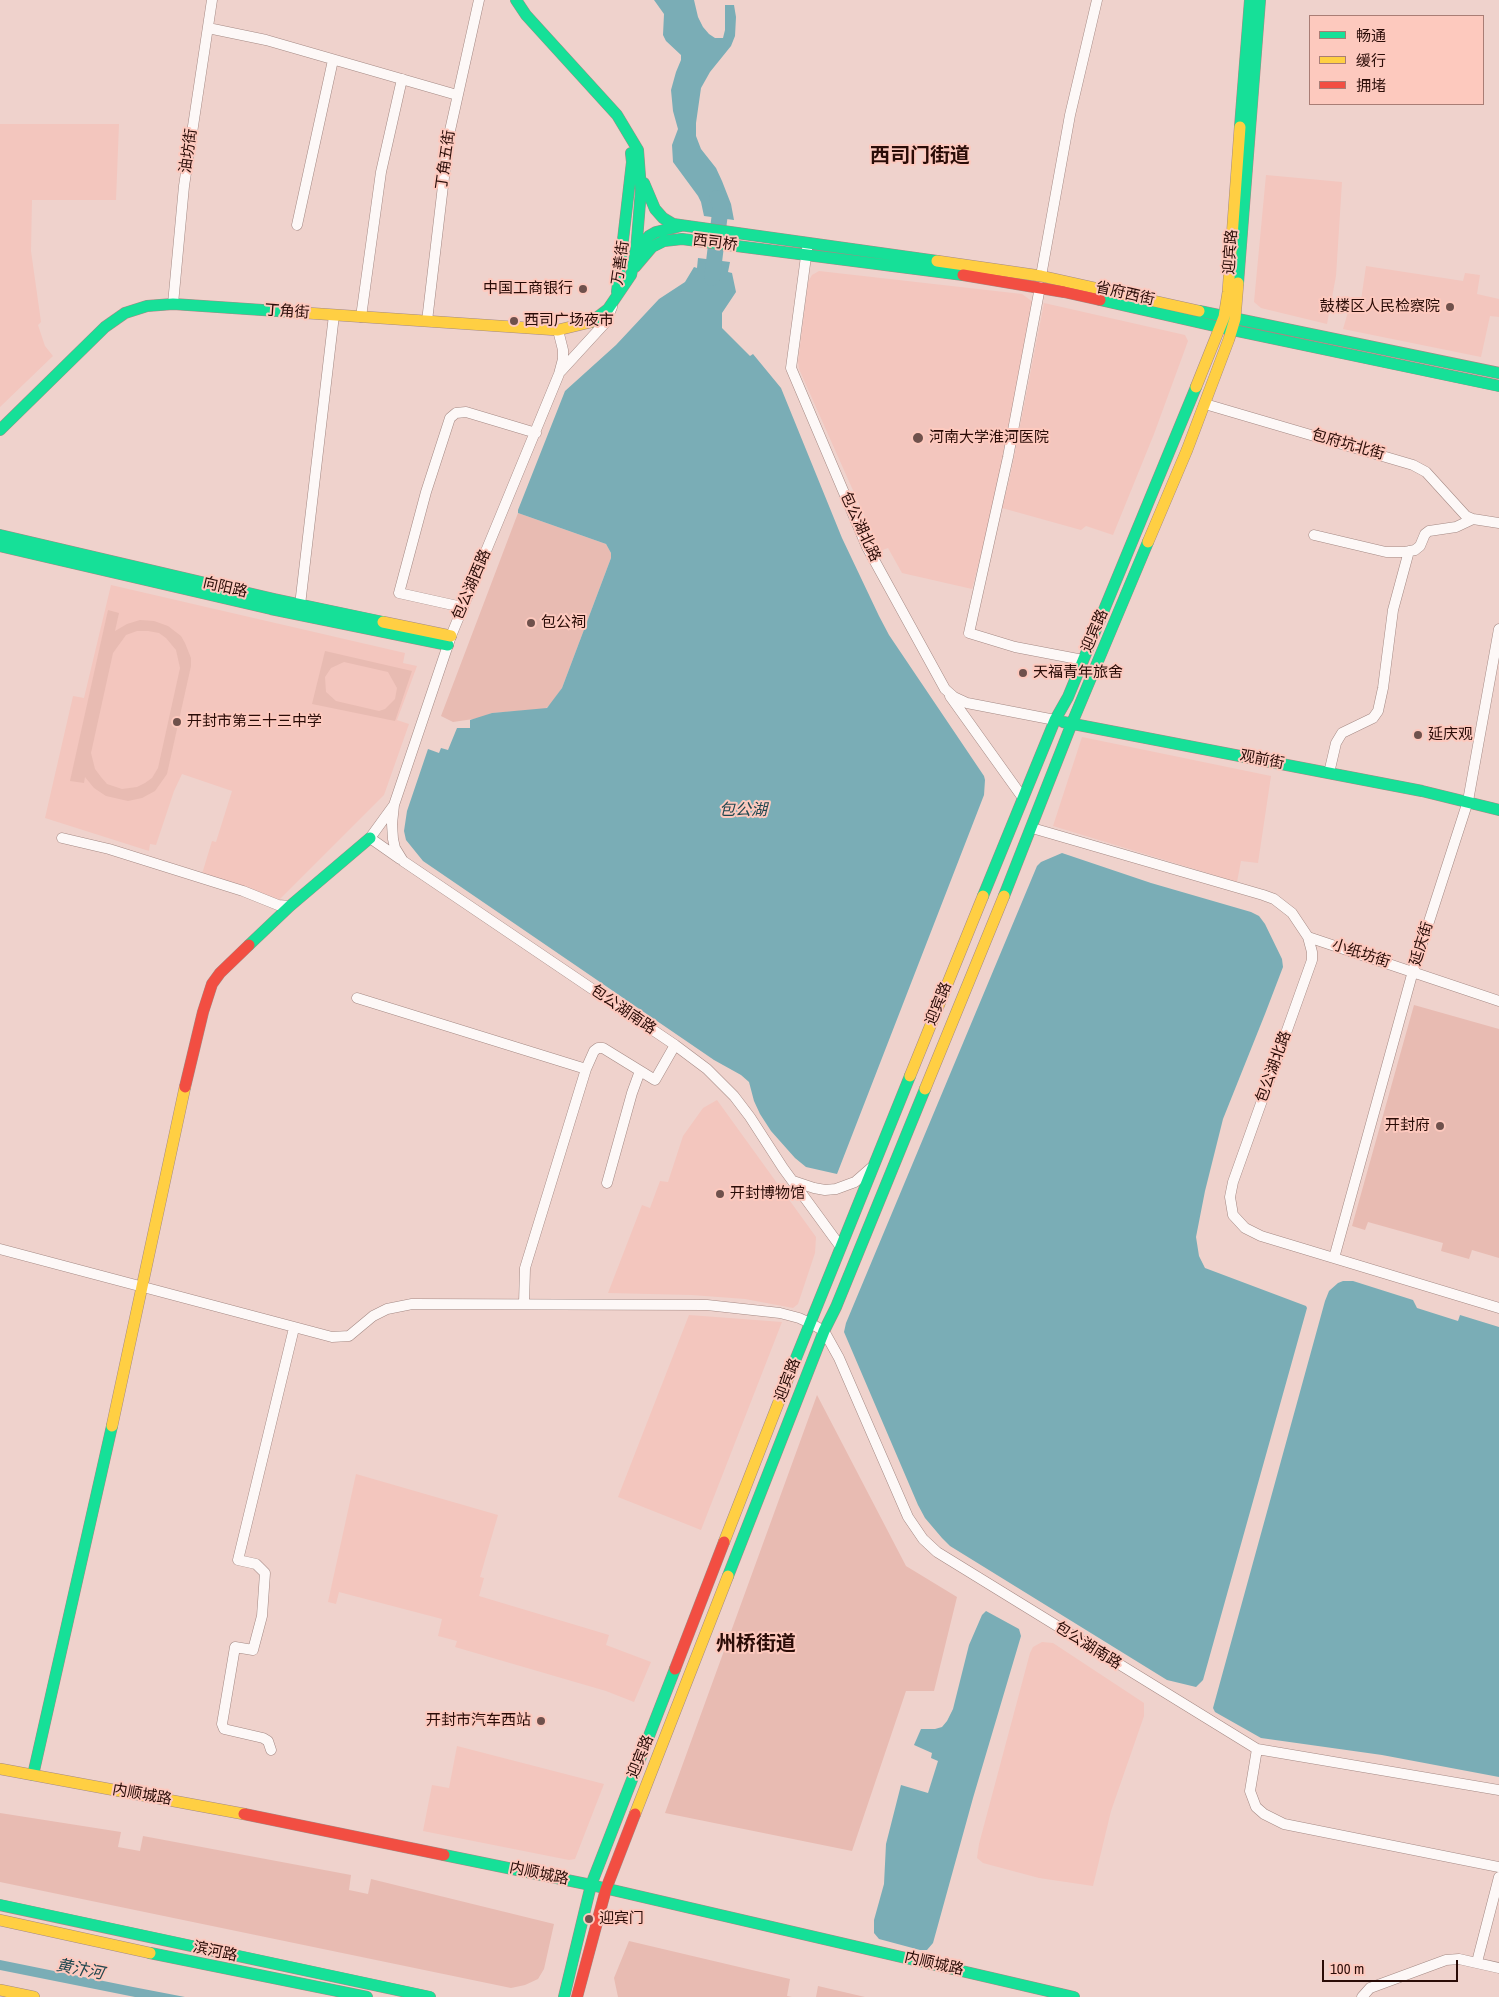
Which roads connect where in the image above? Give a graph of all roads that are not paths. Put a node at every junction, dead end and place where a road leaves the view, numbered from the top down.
1 (212, 0) edge
2 (479, 0) edge
3 (516, 0) edge
4 (1097, 0) edge
5 (1250, 0) edge
6 (1260, 0) edge
7 (208, 28) junction
8 (333, 60) junction
9 (402, 79) junction
10 (457, 95) junction
11 (625, 130) junction
12 (632, 162) junction
13 (641, 172) junction
14 (641, 197) junction
15 (297, 225) dead end
16 (682, 226) junction
17 (662, 230) junction
18 (748, 235) joint
19 (678, 239) junction
20 (749, 247) joint
21 (806, 249) junction
22 (636, 252) junction
23 (626, 276) junction
24 (1041, 281) junction
25 (614, 303) junction
26 (173, 304) junction
27 (334, 315) junction
28 (361, 317) junction
29 (427, 321) junction
30 (1228, 323) junction
31 (558, 330) junction
32 (1499, 373) edge
33 (559, 374) junction
34 (1499, 386) edge
35 (1206, 404) junction
36 (0, 430) edge
37 (536, 433) junction
38 (1473, 519) junction
39 (1499, 523) edge
40 (0, 535) edge
41 (1314, 535) dead end
42 (0, 546) edge
43 (1409, 551) junction
44 (300, 605) junction
45 (462, 607) junction
46 (1499, 629) edge
47 (449, 641) junction
48 (1083, 660) junction
49 (945, 689) junction
50 (1055, 720) junction
51 (1072, 723) junction
52 (1329, 773) junction
53 (1023, 798) junction
54 (1468, 802) junction
55 (394, 805) junction
56 (1499, 810) edge
57 (1032, 828) junction
58 (62, 838) dead end
59 (370, 838) junction
60 (403, 861) junction
61 (290, 906) junction
62 (1308, 937) junction
63 (1413, 971) junction
64 (357, 998) dead end
65 (1499, 1001) edge
66 (675, 1045) junction
67 (586, 1069) junction
68 (640, 1071) junction
69 (872, 1167) junction
70 (792, 1181) junction
71 (607, 1183) dead end
72 (840, 1246) junction
73 (0, 1249) edge
74 (1334, 1258) junction
75 (143, 1288) junction
76 (524, 1304) junction
77 (1499, 1308) edge
78 (810, 1322) junction
79 (294, 1328) junction
80 (824, 1331) junction
81 (1257, 1749) junction
82 (271, 1750) dead end
83 (0, 1769) edge
84 (33, 1775) junction
85 (1499, 1790) edge
86 (1499, 1867) edge
87 (1499, 1877) edge
88 (591, 1885) junction
89 (606, 1889) junction
90 (0, 1906) edge
91 (0, 1920) edge
92 (1477, 1962) junction
93 (1499, 1968) edge
94 (0, 1990) edge
95 (34, 1997) edge
96 (368, 1997) edge
97 (430, 1997) edge
98 (564, 1997) edge
99 (577, 1997) edge
100 (1074, 1997) edge
101 (1362, 1997) edge

1 - 7 street, 油坊街
2 - 10 street, 丁角五街
3 - 11 street, 万善街
4 - 24 street
5 - 30 street, 迎宾路
6 - 30 street, 迎宾路
7 - 8 street
7 - 26 street, 油坊街
8 - 9 street
8 - 15 street
9 - 10 street
9 - 28 street
10 - 29 street, 丁角五街
11 - 12 street, 万善街
11 - 13 street, 万善街
12 - 14 street
12 - 23 street, 万善街
13 - 14 street, 万善街
13 - 16 street
14 - 17 street
14 - 22 street, 万善街
16 - 17 street
16 - 18 street, 西司桥
17 - 19 street
17 - 22 street
18 - 21 street, 省府西街
19 - 20 street, 西司桥
19 - 23 street
20 - 21 street, 省府西街
21 - 24 street, 省府西街
21 - 49 street, 包公湖北路
22 - 23 street
23 - 25 street, 万善街
24 - 30 street, 省府西街
24 - 48 street
25 - 31 street, 丁角街
25 - 33 street
26 - 27 street, 丁角街
26 - 36 street, 丁角街
27 - 28 street, 丁角街
27 - 44 street
28 - 29 street, 丁角街
29 - 31 street, 丁角街
30 - 32 street, 省府西街
30 - 34 street, 省府西街
30 - 35 street, 迎宾路
30 - 48 street, 迎宾路
31 - 33 street, 包公湖西路
33 - 37 street, 包公湖西路
35 - 38 street, 包府坑北街
35 - 51 street, 迎宾路
37 - 45 street, 包公湖西路
37 - 45 street
38 - 39 street
38 - 43 street
40 - 44 street, 向阳路
41 - 43 street
42 - 47 street, 向阳路
43 - 52 street
44 - 47 street, 向阳路
45 - 47 street, 包公湖西路
46 - 54 street, 延庆街
47 - 55 street, 包公湖西路
48 - 50 street, 迎宾路
49 - 50 street, 包公湖北路
49 - 53 street
50 - 51 street, 观前街
50 - 53 street, 迎宾路
51 - 52 street, 观前街
51 - 57 street, 迎宾路
52 - 54 street, 观前街
53 - 69 street, 迎宾路
54 - 56 street, 观前街
54 - 63 street, 延庆街
55 - 59 street, 包公湖西路
55 - 60 street
57 - 62 street, 包公湖北路
57 - 80 street, 迎宾路
58 - 61 street
59 - 60 street, 包公湖南路
59 - 61 street
60 - 66 street, 包公湖南路
61 - 75 street
62 - 63 street, 小纸坊街
62 - 74 street, 包公湖北路
63 - 65 street, 小纸坊街
63 - 74 street, 延庆街
64 - 67 street
66 - 68 street
66 - 70 street, 包公湖南路
67 - 68 street
67 - 76 street
68 - 71 street
69 - 70 street
69 - 72 street, 迎宾路
70 - 72 street, 包公湖南路
72 - 78 street, 迎宾路
73 - 75 street, 包公湖南路
74 - 77 street, 包公湖北路
75 - 79 street, 包公湖南路
75 - 84 street
76 - 78 street, 包公湖南路
76 - 79 street, 包公湖南路
78 - 80 street, 包公湖南路
78 - 88 street, 迎宾路
79 - 82 street
80 - 81 street, 包公湖南路
80 - 89 street, 迎宾路
81 - 85 street, 包公湖南路
81 - 86 street
83 - 84 street, 内顺城路
84 - 88 street, 内顺城路
87 - 92 street
88 - 89 street, 内顺城路
88 - 98 street, 迎宾路
89 - 99 street, 迎宾路
89 - 100 street, 内顺城路
90 - 97 street, 滨河路
91 - 96 street, 滨河路
92 - 93 street
92 - 101 street
94 - 95 street

